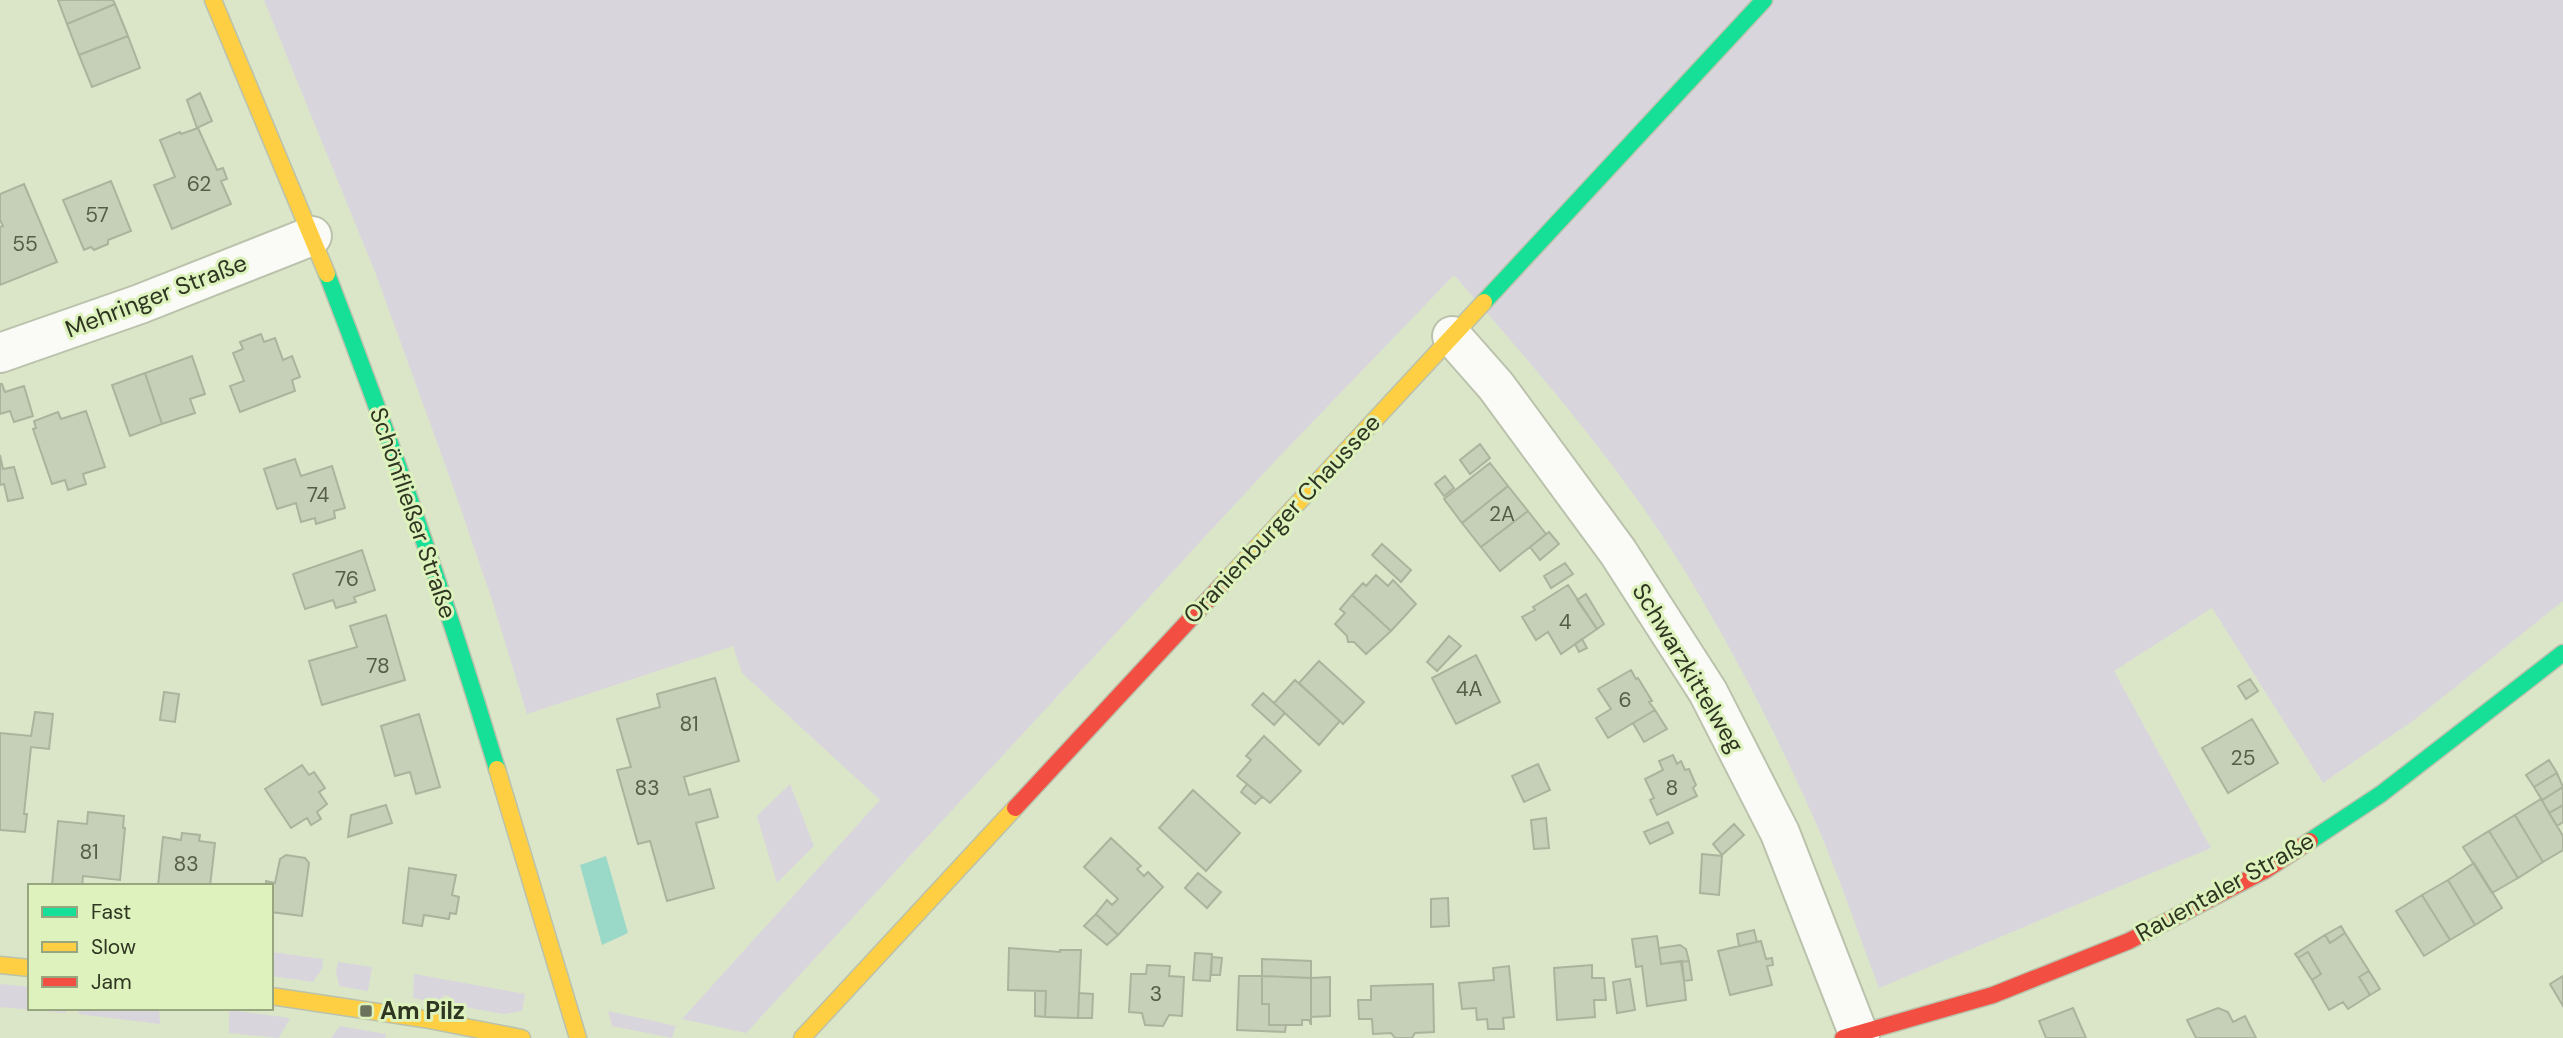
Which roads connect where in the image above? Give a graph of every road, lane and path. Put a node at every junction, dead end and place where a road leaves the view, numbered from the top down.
1 (213, 0) edge
2 (1764, 0) edge
3 (312, 236) junction
4 (1452, 336) junction
5 (0, 353) edge
6 (2563, 653) edge
7 (0, 965) edge
8 (28, 968) edge
9 (273, 996) edge
10 (1854, 1037) edge
11 (522, 1038) edge
12 (578, 1038) edge
13 (802, 1038) edge

1 - 3 street, Schönfließer Straße
2 - 4 street, Oranienburger Chaussee
3 - 5 street, Mehringer Straße
3 - 12 street, Schönfließer Straße
4 - 10 street, Schwarzkittelweg
4 - 13 street, Oranienburger Chaussee
6 - 10 street, Rauentaler Straße
7 - 8 street
9 - 11 street

